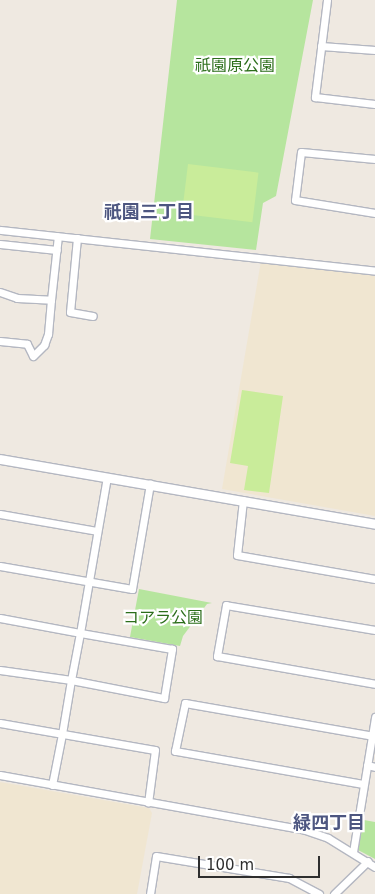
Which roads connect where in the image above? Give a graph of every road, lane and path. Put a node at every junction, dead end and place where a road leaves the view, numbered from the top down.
1 (327, 0) edge
2 (320, 46) junction
3 (375, 50) edge
4 (375, 104) edge
5 (375, 160) edge
6 (375, 213) edge
7 (0, 230) edge
8 (58, 236) junction
9 (77, 238) junction
10 (0, 244) edge
11 (56, 250) junction
12 (375, 271) edge
13 (0, 292) edge
14 (51, 300) junction
15 (93, 316) dead end
16 (0, 341) edge
17 (0, 459) edge
18 (107, 477) junction
19 (150, 484) junction
20 (244, 500) junction
21 (0, 514) edge
22 (375, 524) edge
23 (97, 531) junction
24 (0, 566) edge
25 (375, 579) edge
26 (88, 581) junction
27 (0, 618) edge
28 (375, 630) edge
29 (80, 633) junction
30 (0, 670) edge
31 (72, 680) junction
32 (375, 684) edge
33 (375, 717) edge
34 (0, 723) edge
35 (62, 734) junction
36 (373, 736) edge
37 (367, 765) junction
38 (375, 766) edge
39 (0, 775) edge
40 (363, 784) junction
41 (52, 785) junction
42 (148, 802) junction
43 (353, 852) junction
44 (368, 861) junction
45 (375, 867) edge
46 (150, 894) edge
47 (319, 894) edge
48 (334, 894) edge

1 - 2 street
2 - 3 street
2 - 4 street
5 - 6 street
7 - 8 street
8 - 9 street
8 - 11 street
9 - 12 street
9 - 15 street
10 - 11 street
11 - 14 street
13 - 14 street
14 - 16 street
17 - 18 street
18 - 19 street
18 - 23 street
19 - 20 street
19 - 26 street
20 - 22 street
20 - 25 street
21 - 23 street
23 - 26 street
24 - 26 street
26 - 29 street
27 - 29 street
28 - 32 street
29 - 31 street
29 - 31 street
30 - 31 street
31 - 35 street
33 - 36 street
34 - 35 street
35 - 41 street
35 - 42 street
36 - 37 street
36 - 40 street
37 - 38 street
37 - 40 street
39 - 41 street
40 - 43 street
41 - 42 street
42 - 43 street
43 - 44 street
44 - 45 street
44 - 48 street
46 - 47 street

